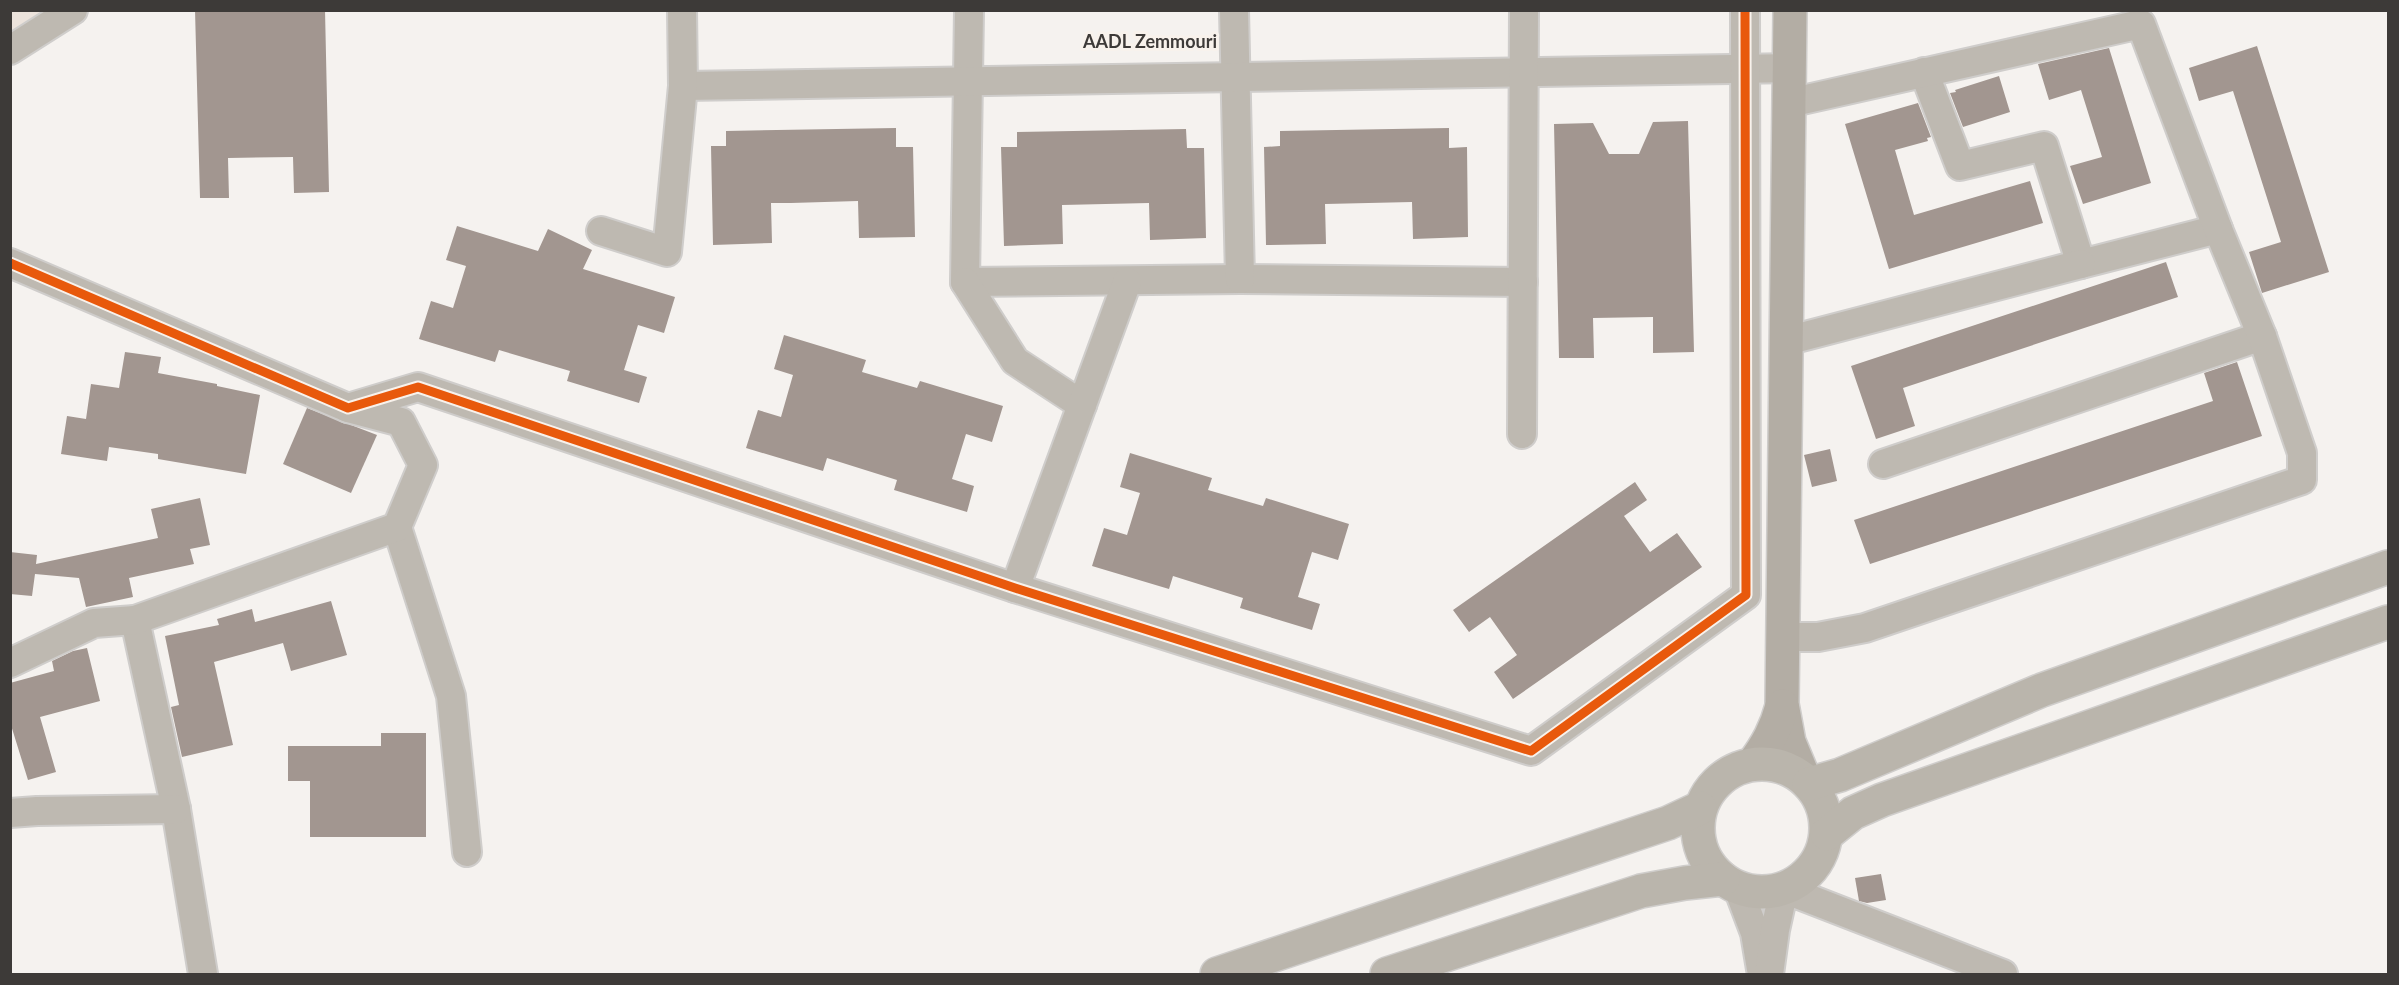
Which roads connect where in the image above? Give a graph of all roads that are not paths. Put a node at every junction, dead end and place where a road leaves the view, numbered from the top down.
1 (73, 10) edge
2 (682, 10) edge
3 (969, 10) edge
4 (1234, 10) edge
5 (1524, 10) edge
6 (1745, 10) edge
7 (1790, 10) edge
8 (10, 51) edge
9 (1744, 68) junction
10 (1789, 68) junction
11 (1524, 72) junction
12 (1924, 72) junction
13 (1235, 76) junction
14 (968, 81) junction
15 (683, 86) junction
16 (1789, 103) junction
17 (2218, 229) junction
18 (601, 231) dead end
19 (10, 263) edge
20 (2081, 264) junction
21 (1240, 279) junction
22 (965, 282) junction
23 (1126, 282) junction
24 (1523, 282) junction
25 (2262, 336) junction
26 (1786, 341) junction
27 (418, 387) junction
28 (1082, 405) junction
29 (348, 408) junction
30 (401, 422) junction
31 (1522, 434) dead end
32 (1883, 464) dead end
33 (397, 527) junction
34 (2388, 567) edge
35 (1015, 588) junction
36 (135, 620) junction
37 (2388, 622) edge
38 (1783, 637) junction
39 (10, 663) edge
40 (1782, 704) junction
41 (1753, 764) junction
42 (1806, 781) junction
43 (1700, 808) junction
44 (176, 809) junction
45 (10, 813) edge
46 (1827, 834) junction
47 (467, 852) dead end
48 (1730, 883) junction
49 (1784, 889) junction
50 (203, 975) edge
51 (1217, 975) edge
52 (1387, 975) edge
53 (1762, 975) edge
54 (1769, 975) edge
55 (2003, 975) edge

1 - 8 street
2 - 15 street
3 - 14 street
4 - 13 street
5 - 11 street
6 - 9 street
7 - 10 street
9 - 10 street
9 - 11 street
9 - 35 street
10 - 16 street
11 - 13 street
11 - 24 street
12 - 16 street
12 - 17 street
12 - 20 street
13 - 14 street
13 - 21 street
14 - 15 street
14 - 22 street
15 - 18 street
16 - 26 street
17 - 20 street
17 - 25 street
19 - 29 street
20 - 26 street
21 - 23 street
21 - 24 street
22 - 23 street
22 - 28 street
23 - 28 street
24 - 31 street
25 - 32 street
25 - 38 street
26 - 38 street
27 - 29 street
27 - 30 street
27 - 35 street
28 - 35 street
29 - 30 street
30 - 33 street
33 - 36 street
33 - 47 street
34 - 42 highway
36 - 39 street
36 - 44 street
37 - 46 highway
38 - 40 street
40 - 41 street
40 - 42 street
41 - 42 highway
41 - 43 highway
42 - 46 highway
43 - 48 highway
43 - 51 highway
44 - 45 street
44 - 50 street
46 - 49 highway
48 - 49 highway
48 - 52 highway
48 - 53 street
49 - 54 street
49 - 55 street

